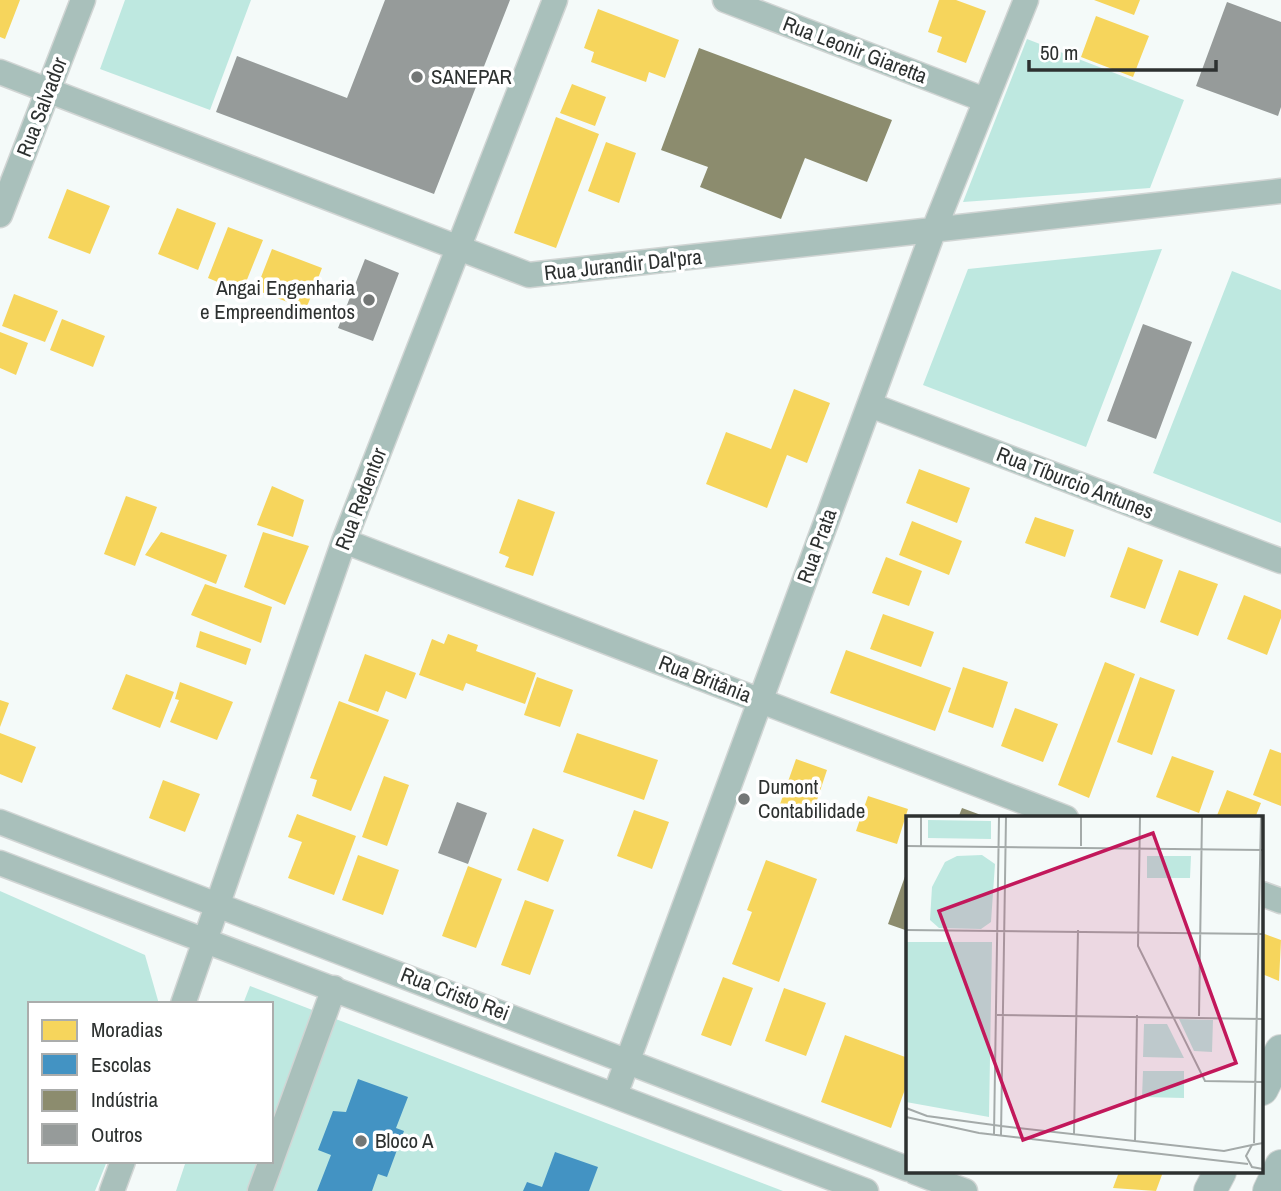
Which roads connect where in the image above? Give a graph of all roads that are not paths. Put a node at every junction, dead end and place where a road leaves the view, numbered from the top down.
1 (83, 0) edge
2 (555, 0) edge
3 (725, 0) edge
4 (1026, 0) edge
5 (0, 72) edge
6 (49, 92) junction
7 (985, 100) junction
8 (1281, 191) edge
9 (0, 215) edge
10 (933, 232) junction
11 (459, 246) junction
12 (870, 405) junction
13 (344, 541) junction
14 (1281, 562) edge
15 (761, 701) junction
16 (1061, 816) edge
17 (0, 822) edge
18 (0, 863) edge
19 (1264, 895) edge
20 (1281, 901) edge
21 (220, 905) junction
22 (207, 941) junction
23 (334, 988) junction
24 (184, 1002) edge
25 (1281, 1051) edge
26 (627, 1061) junction
27 (1264, 1085) edge
28 (615, 1095) junction
29 (273, 1156) edge
30 (122, 1163) edge
31 (270, 1163) edge
32 (1281, 1166) edge
33 (906, 1168) edge
34 (920, 1174) edge
35 (1219, 1174) edge
36 (112, 1191) edge
37 (260, 1191) edge
38 (866, 1191) edge
39 (965, 1191) edge
40 (1210, 1191) edge
41 (1269, 1191) edge

1 - 6 street, Rua Salvador
2 - 11 street, Rua Redentor
3 - 7 street, Rua Leonir Giaretta
4 - 7 street, Rua Prata
5 - 6 street, Rua Jurandir Dal'pra
6 - 9 street, Rua Salvador
6 - 11 street, Rua Jurandir Dal'pra
7 - 10 street, Rua Prata
8 - 10 street, Rua Jurandir Dal'pra
10 - 11 street, Rua Jurandir Dal'pra
10 - 12 street, Rua Prata
11 - 13 street, Rua Redentor
12 - 14 street, Rua Tíburcio Antunes
12 - 15 street, Rua Prata
13 - 15 street, Rua Britânia
13 - 21 street, Rua Redentor
15 - 16 street, Rua Britânia
15 - 26 street, Rua Prata
17 - 21 street, Rua Cristo Rei
18 - 22 street
19 - 20 street
21 - 22 street, Rua Redentor
21 - 26 street, Rua Cristo Rei
22 - 23 street
22 - 24 street, Rua Redentor
23 - 28 street
23 - 29 street
25 - 27 main road
26 - 28 street, Rua Prata
26 - 33 street, Rua Cristo Rei
28 - 38 street
30 - 36 street
31 - 37 street
32 - 41 main road
34 - 39 street
35 - 40 main road

